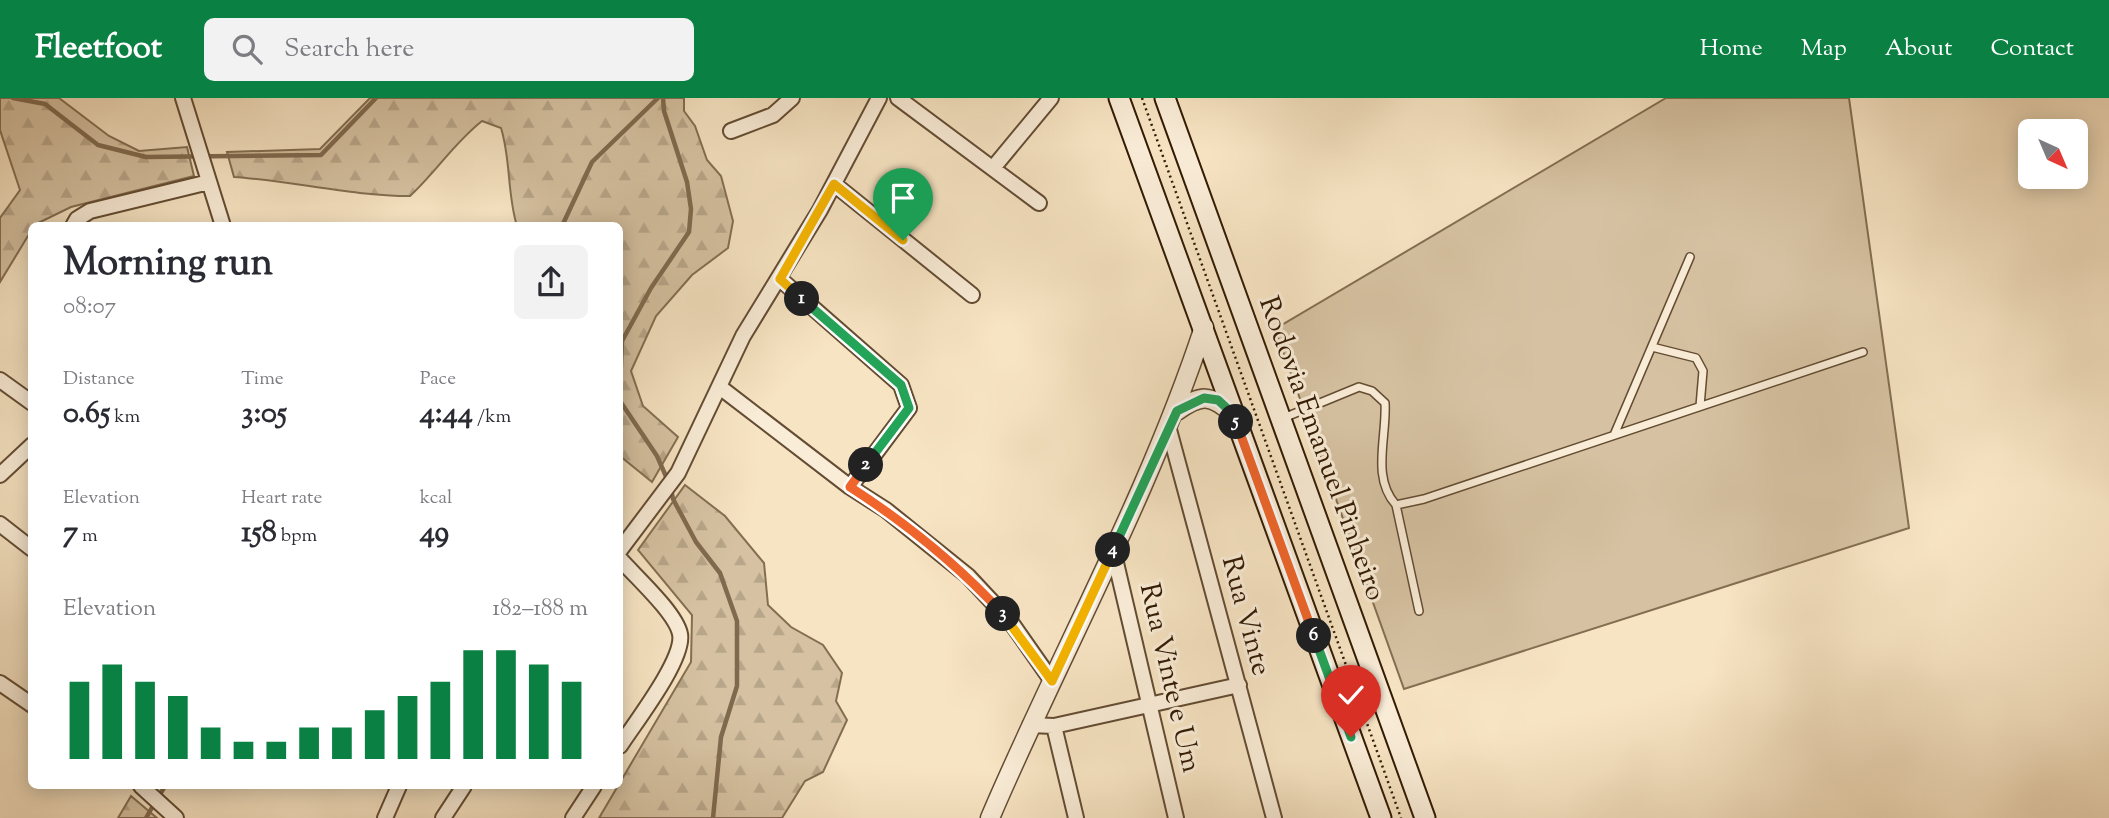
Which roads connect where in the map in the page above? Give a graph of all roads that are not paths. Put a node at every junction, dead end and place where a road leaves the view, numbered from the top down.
1 (183, 98) edge
2 (792, 98) edge
3 (879, 98) edge
4 (898, 98) edge
5 (1051, 98) edge
6 (1119, 98) edge
7 (1165, 98) edge
8 (731, 131) dead end
9 (993, 168) junction
10 (209, 182) junction
11 (834, 184) junction
12 (1040, 203) dead end
13 (75, 222) edge
14 (222, 222) edge
15 (1689, 257) dead end
16 (780, 279) junction
17 (972, 295) dead end
18 (1204, 327) junction
19 (1652, 347) junction
20 (1863, 352) dead end
21 (0, 380) edge
22 (721, 387) junction
23 (28, 400) edge
24 (1700, 406) junction
25 (1233, 414) junction
26 (1172, 419) junction
27 (1281, 419) junction
28 (1614, 435) junction
29 (28, 449) edge
30 (0, 475) edge
31 (850, 487) junction
32 (1396, 505) junction
33 (0, 524) edge
34 (28, 546) edge
35 (623, 546) edge
36 (1113, 550) junction
37 (623, 562) edge
38 (1419, 611) dead end
39 (1052, 681) junction
40 (0, 683) edge
41 (1239, 685) junction
42 (28, 702) edge
43 (1151, 704) junction
44 (1030, 725) junction
45 (1054, 726) junction
46 (623, 741) edge
47 (144, 789) edge
48 (398, 789) edge
49 (462, 789) edge
50 (592, 789) edge
51 (171, 814) edge
52 (385, 818) edge
53 (443, 818) edge
54 (573, 818) edge
55 (990, 818) edge
56 (1076, 818) edge
57 (1176, 818) edge
58 (1274, 818) edge
59 (1381, 818) edge
60 (1425, 818) edge

1 - 10 street
2 - 8 street
3 - 11 street
4 - 9 street
5 - 9 street
6 - 18 main road
7 - 27 main road, Rodovia Emanuel Pinheiro
9 - 12 street
10 - 13 street
10 - 14 street
11 - 16 street
11 - 17 street
15 - 19 lane
16 - 22 street
16 - 31 street
18 - 25 main road
18 - 26 street
19 - 24 lane
19 - 28 lane
20 - 24 lane
21 - 23 street
22 - 31 street
22 - 35 street
24 - 28 lane
25 - 26 street
25 - 59 main road
26 - 36 street
26 - 41 street, Rua Vinte
27 - 32 lane
27 - 60 main road, Rodovia Emanuel Pinheiro
28 - 32 lane
29 - 30 street
31 - 39 street
32 - 38 lane
33 - 34 street
36 - 39 street
36 - 43 street, Rua Vinte e Um
37 - 46 street
39 - 44 street
40 - 42 street
41 - 43 street
41 - 58 street, Rua Vinte
43 - 45 street
43 - 57 street, Rua Vinte e Um
44 - 45 street
44 - 55 street
45 - 56 street
47 - 51 street
48 - 52 street
49 - 53 street
50 - 54 street

